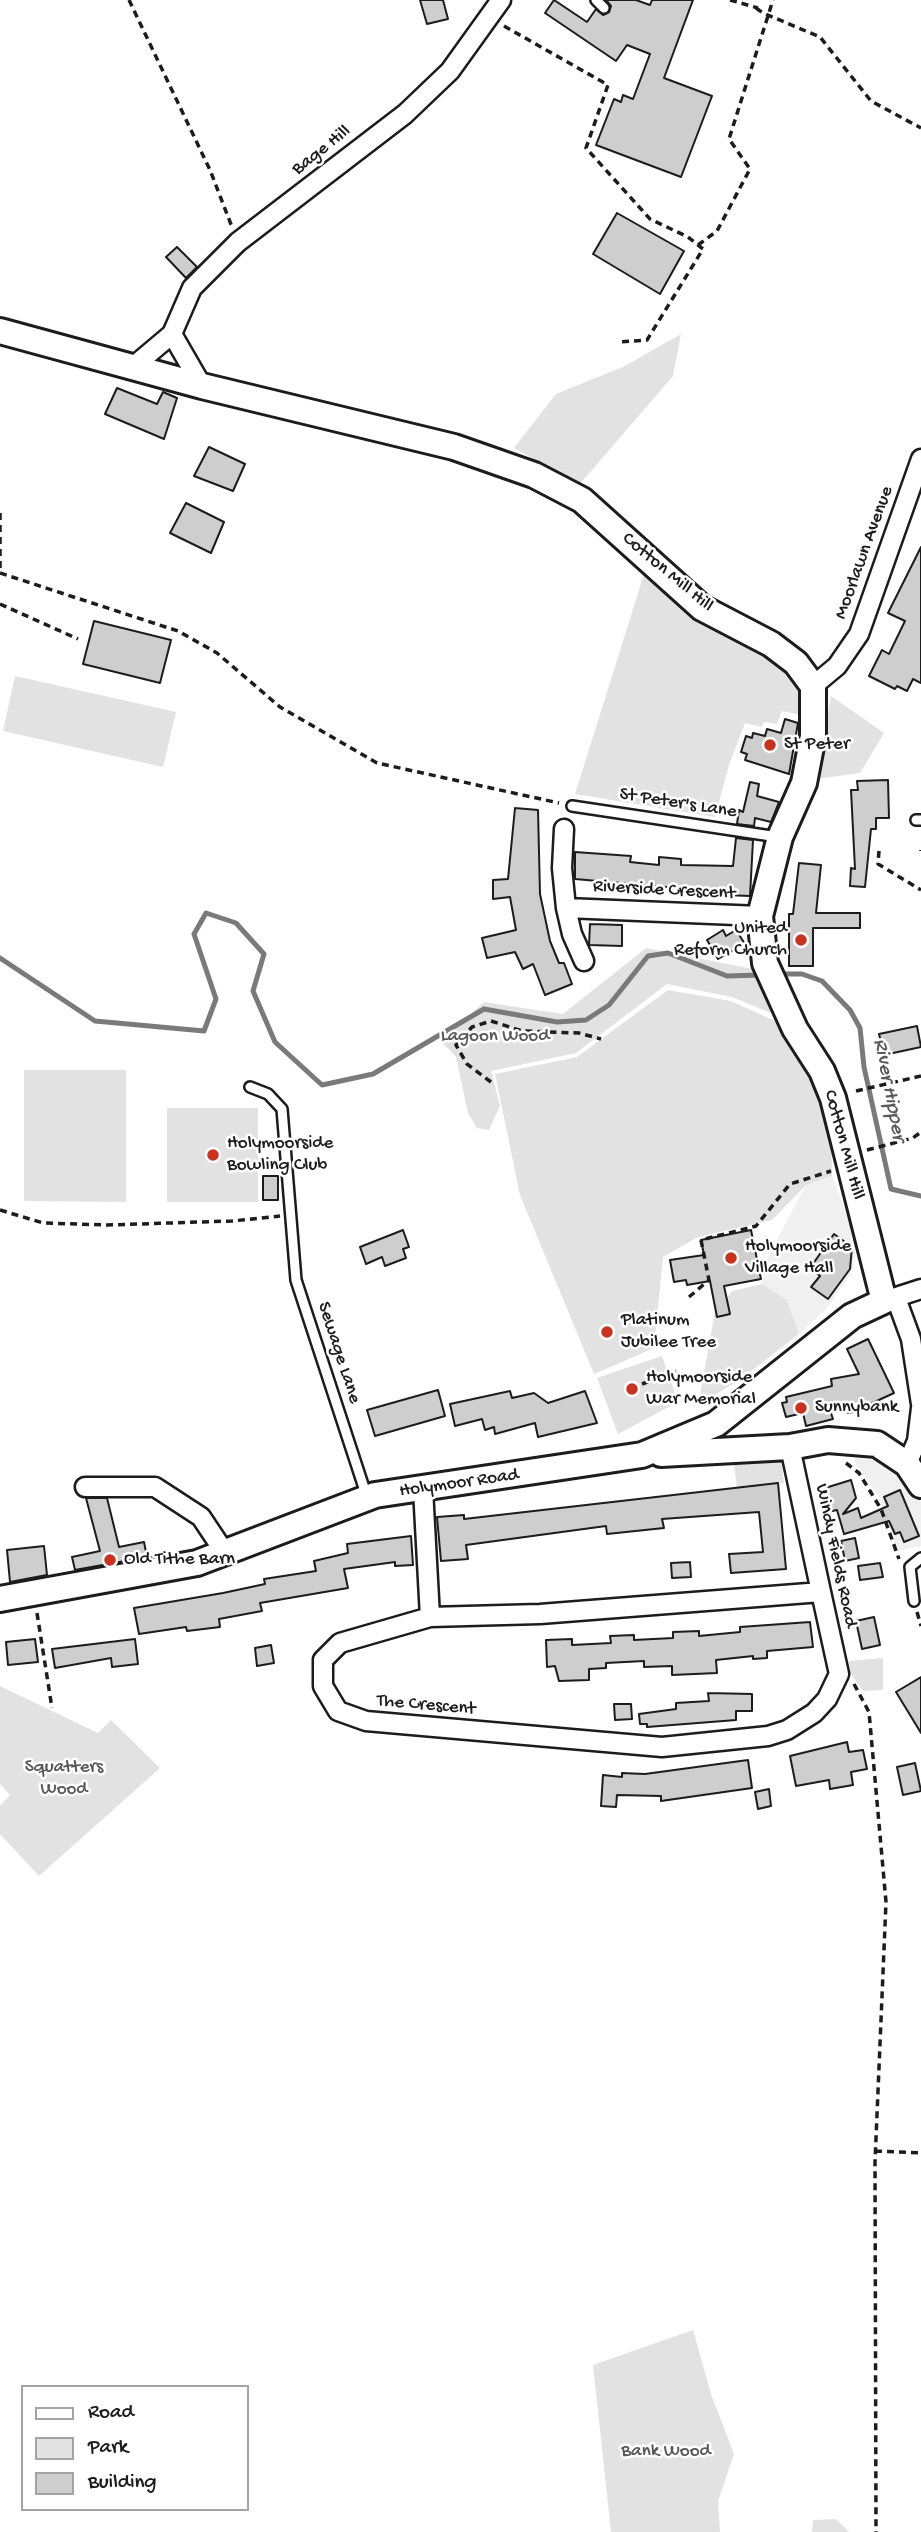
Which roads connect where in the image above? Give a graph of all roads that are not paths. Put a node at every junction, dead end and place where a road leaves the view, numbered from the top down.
1 (501, 0) edge
2 (596, 0) edge
3 (604, 8) dead end
4 (0, 331) edge
5 (172, 334) junction
6 (134, 366) junction
7 (202, 386) junction
8 (921, 459) edge
9 (813, 686) junction
10 (572, 806) road end
11 (564, 829) dead end
12 (780, 837) junction
13 (566, 908) junction
14 (760, 916) junction
15 (584, 961) dead end
16 (250, 1087) dead end
17 (921, 1289) edge
18 (890, 1299) junction
19 (921, 1406) edge
20 (790, 1447) junction
21 (642, 1455) junction
22 (907, 1465) junction
23 (921, 1485) edge
24 (85, 1487) dead end
25 (423, 1489) junction
26 (367, 1499) junction
27 (225, 1553) junction
28 (921, 1558) edge
29 (821, 1592) junction
30 (0, 1599) edge
31 (914, 1601) road end
32 (430, 1617) junction
33 (839, 1674) joint

1 - 5 street, Bage Hill
2 - 3 lane
4 - 6 street, Cotton Mill Hill
5 - 6 street, Bage Hill
5 - 7 street
6 - 7 street, Cotton Mill Hill
7 - 9 street, Cotton Mill Hill
8 - 9 street, Moorlawn Avenue
9 - 12 street, Cotton Mill Hill
10 - 12 lane, St Peter's Lane
11 - 13 street, Riverside Crescent
12 - 14 street, Cotton Mill Hill
13 - 14 street, Riverside Crescent
13 - 15 street, Riverside Crescent
14 - 18 street, Cotton Mill Hill
16 - 26 lane, Sewage Lane
17 - 18 street
18 - 19 street
18 - 21 street, Holymoor Road
19 - 22 street
20 - 21 street
20 - 22 street
20 - 29 street, Windy Fields Road
21 - 25 street, Holymoor Road
22 - 23 street
24 - 27 street
25 - 26 street, Holymoor Road
25 - 32 street
26 - 27 street, Holymoor Road
27 - 30 street, Holymoor Road
28 - 31 lane
29 - 32 street, The Crescent
29 - 33 street, Windy Fields Road
32 - 33 street, The Crescent

